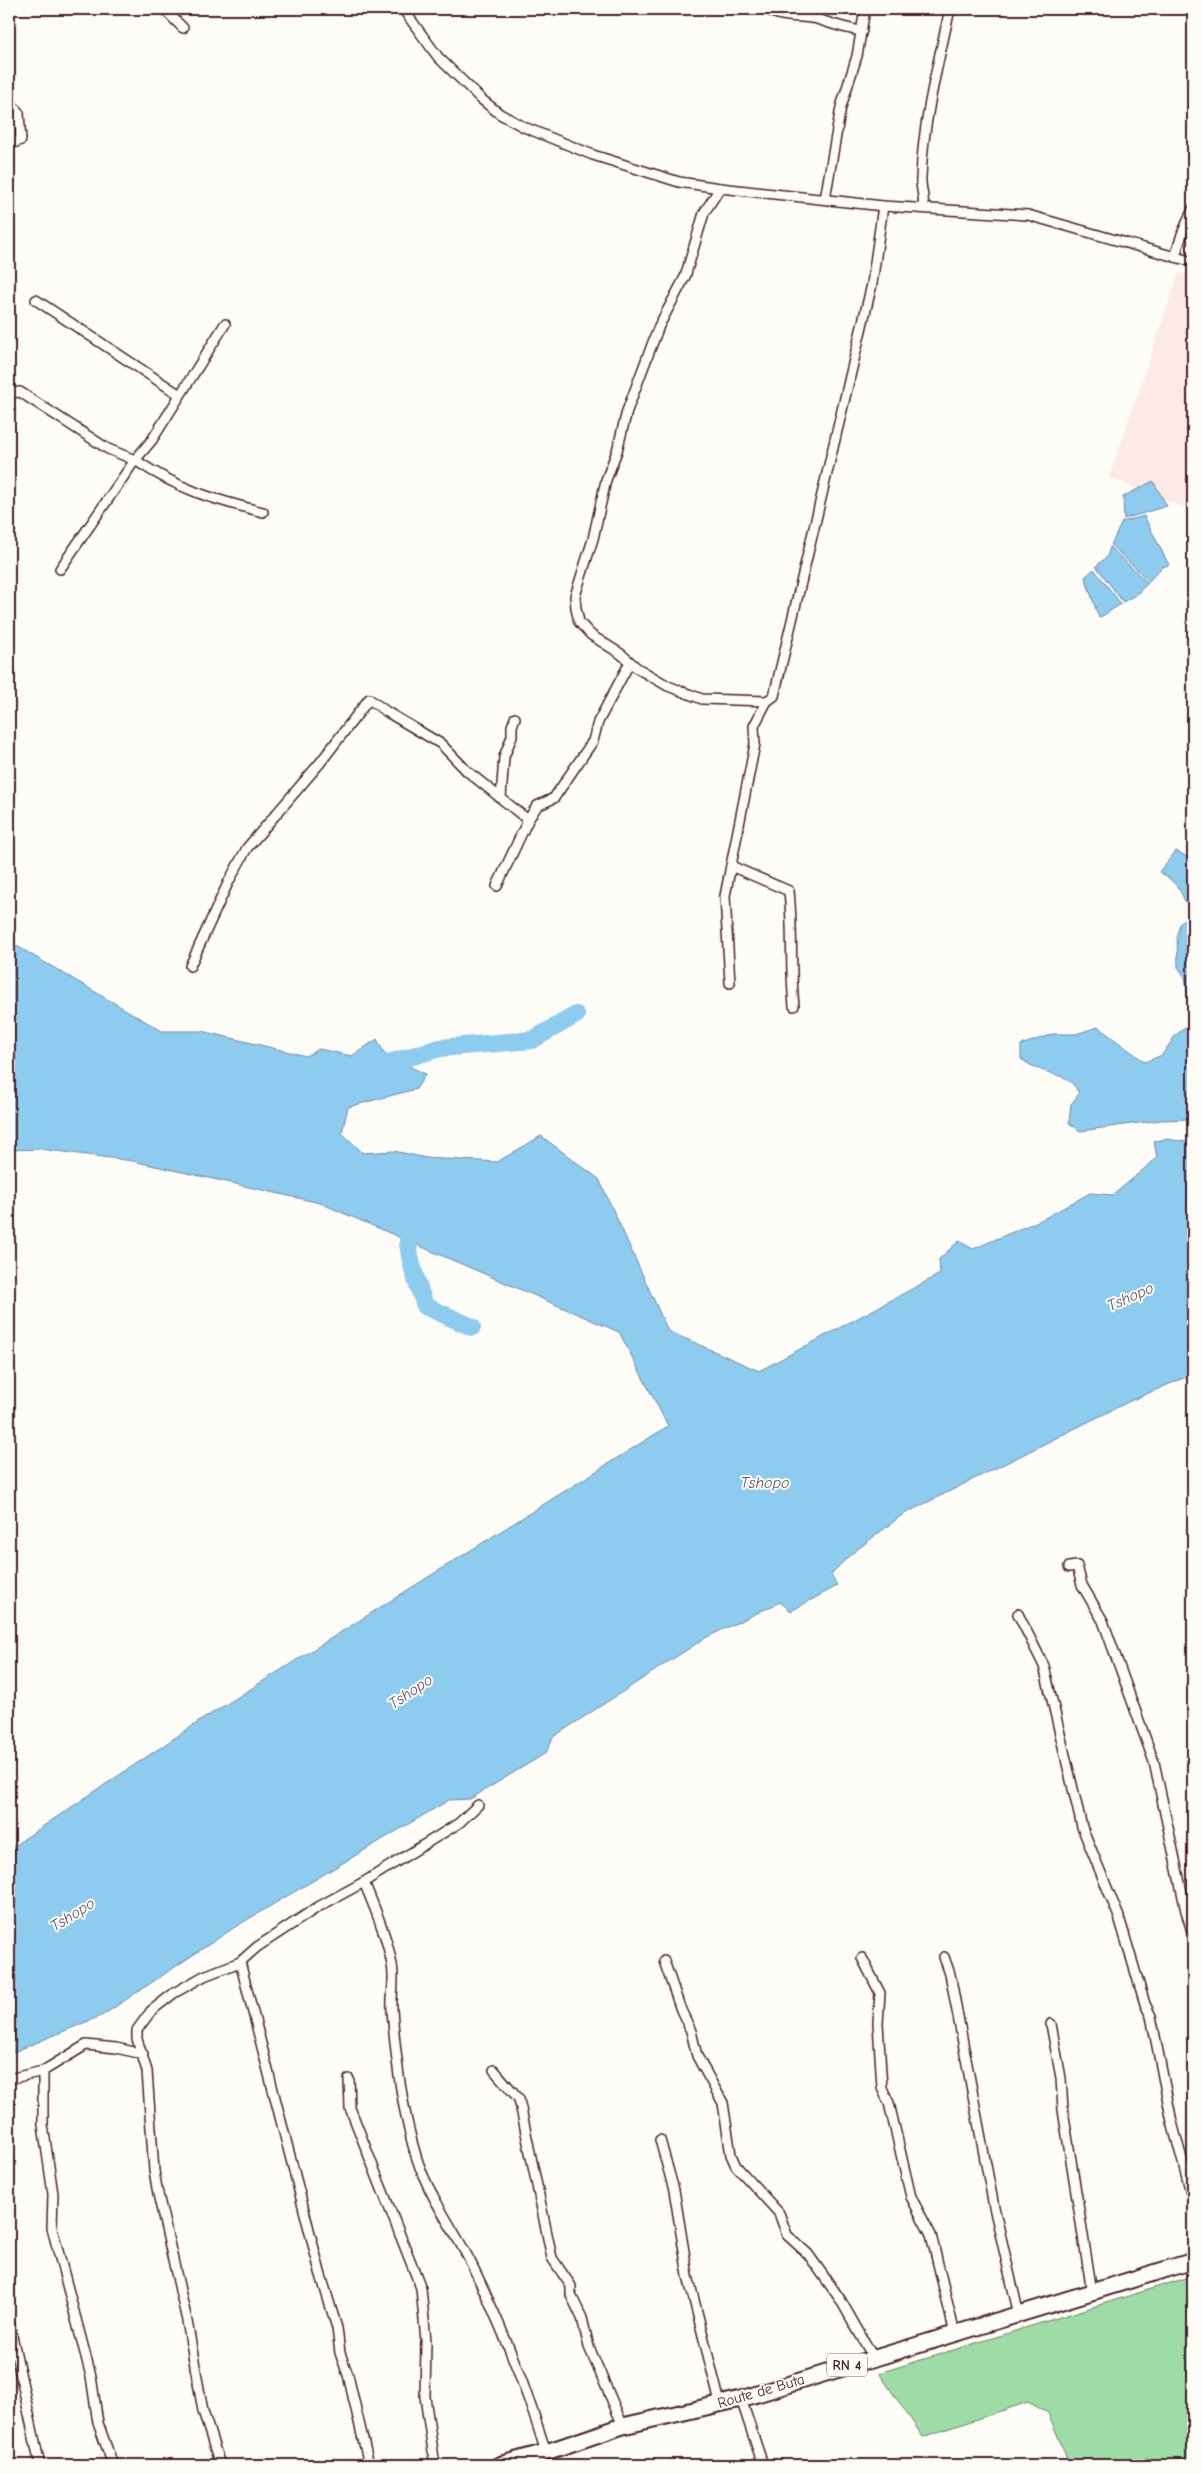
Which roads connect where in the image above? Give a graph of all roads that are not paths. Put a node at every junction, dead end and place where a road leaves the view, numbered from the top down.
1 (164, 9) edge
2 (403, 9) edge
3 (768, 9) edge
4 (865, 9) edge
5 (950, 9) edge
6 (183, 28) dead end
7 (862, 31) junction
8 (9, 101) edge
9 (9, 145) edge
10 (720, 188) junction
11 (825, 199) junction
12 (883, 206) junction
13 (924, 208) junction
14 (1193, 209) edge
15 (1175, 257) junction
16 (1193, 262) edge
17 (36, 300) dead end
18 (225, 324) dead end
19 (9, 392) edge
20 (180, 395) junction
21 (135, 460) junction
22 (264, 512) dead end
23 (60, 569) dead end
24 (630, 662) junction
25 (767, 701) junction
26 (515, 718) dead end
27 (501, 798) junction
28 (528, 820) junction
29 (731, 866) junction
30 (497, 886) dead end
31 (190, 966) dead end
32 (730, 983) dead end
33 (794, 1006) dead end
34 (1069, 1567) dead end
35 (1018, 1614) dead end
36 (478, 1805) dead end
37 (364, 1882) junction
38 (1193, 1935) edge
39 (944, 1957) dead end
40 (862, 1958) dead end
41 (664, 1961) dead end
42 (240, 1962) junction
43 (1051, 2024) dead end
44 (143, 2054) junction
45 (494, 2070) dead end
46 (43, 2071) junction
47 (9, 2079) edge
48 (349, 2079) dead end
49 (660, 2140) dead end
50 (1193, 2200) edge
51 (1193, 2261) edge
52 (1092, 2292) junction
53 (1019, 2315) junction
54 (9, 2322) edge
55 (954, 2334) junction
56 (873, 2357) junction
57 (741, 2399) junction
58 (720, 2403) junction
59 (623, 2426) junction
60 (546, 2452) junction
61 (40, 2465) edge
62 (113, 2465) edge
63 (220, 2465) edge
64 (369, 2465) edge
65 (436, 2465) edge
66 (500, 2465) edge
67 (763, 2465) edge

1 - 6 street
2 - 10 street
3 - 7 street
4 - 7 street
5 - 13 street
7 - 11 street
8 - 9 street
10 - 11 street
10 - 24 street
11 - 12 street
12 - 13 street
12 - 25 street
13 - 15 street
14 - 15 street
15 - 16 street
17 - 20 street
18 - 20 street
19 - 21 street
20 - 21 street
21 - 22 street
21 - 23 street
24 - 25 street
24 - 28 street
25 - 29 street
26 - 27 street
27 - 28 street
27 - 31 street
28 - 30 street
29 - 32 street
29 - 33 street
34 - 38 street
35 - 50 street
36 - 37 street
37 - 42 street
37 - 60 street
39 - 53 street
40 - 55 street
41 - 56 street
42 - 44 street
42 - 64 street
43 - 52 street
44 - 46 street
44 - 63 street
45 - 59 street
46 - 47 street
46 - 62 street
48 - 65 street
49 - 58 street
51 - 52 highway, Route de Buta / RN 4
52 - 53 highway, Route de Buta / RN 4
53 - 55 highway, Route de Buta / RN 4
54 - 61 street
55 - 56 highway, Route de Buta / RN 4
56 - 57 highway, Route de Buta / RN 4
57 - 58 highway, Route de Buta / RN 4
57 - 67 street
58 - 59 highway, Route de Buta / RN 4
59 - 60 highway, Route de Buta / RN 4
60 - 66 highway, Route de Buta / RN 4

